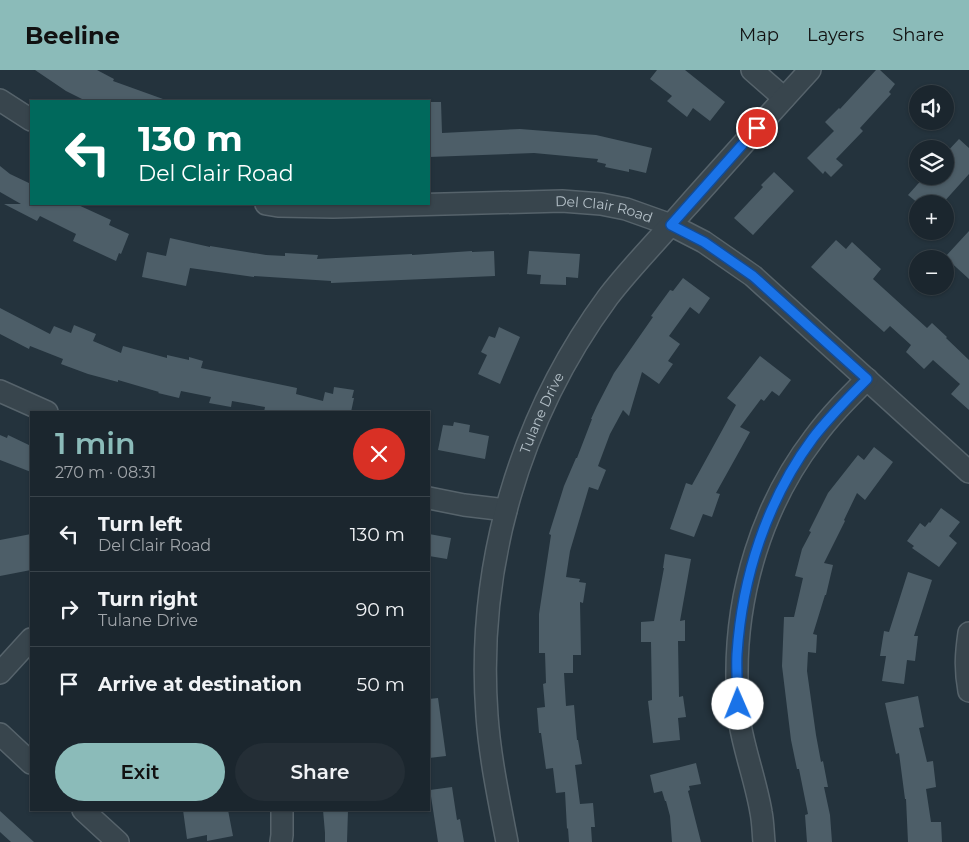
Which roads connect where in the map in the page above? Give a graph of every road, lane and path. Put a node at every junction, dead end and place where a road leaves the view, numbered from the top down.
1 (752, 70) edge
2 (810, 70) edge
3 (784, 98) junction
4 (0, 100) edge
5 (30, 119) edge
6 (430, 204) edge
7 (272, 205) edge
8 (409, 205) edge
9 (671, 225) junction
10 (867, 379) junction
11 (0, 391) edge
12 (45, 411) edge
13 (969, 472) edge
14 (430, 498) edge
15 (506, 510) junction
16 (969, 632) edge
17 (30, 640) edge
18 (0, 673) edge
19 (969, 690) edge
20 (0, 734) edge
21 (30, 762) edge
22 (84, 811) edge
23 (282, 811) edge
24 (118, 842) edge
25 (281, 842) edge
26 (507, 842) edge
27 (764, 842) edge

1 - 3 street
2 - 3 street, Tulane Drive
3 - 9 street, Tulane Drive
4 - 5 street
6 - 9 street, Del Clair Road
7 - 8 street, Del Clair Road
9 - 10 street, Del Clair Road
9 - 15 street, Tulane Drive
10 - 13 street, Del Clair Road
10 - 27 street
11 - 12 street
14 - 15 street
15 - 26 street, Tulane Drive
16 - 19 street
17 - 18 street
20 - 21 street
22 - 24 street
23 - 25 street

